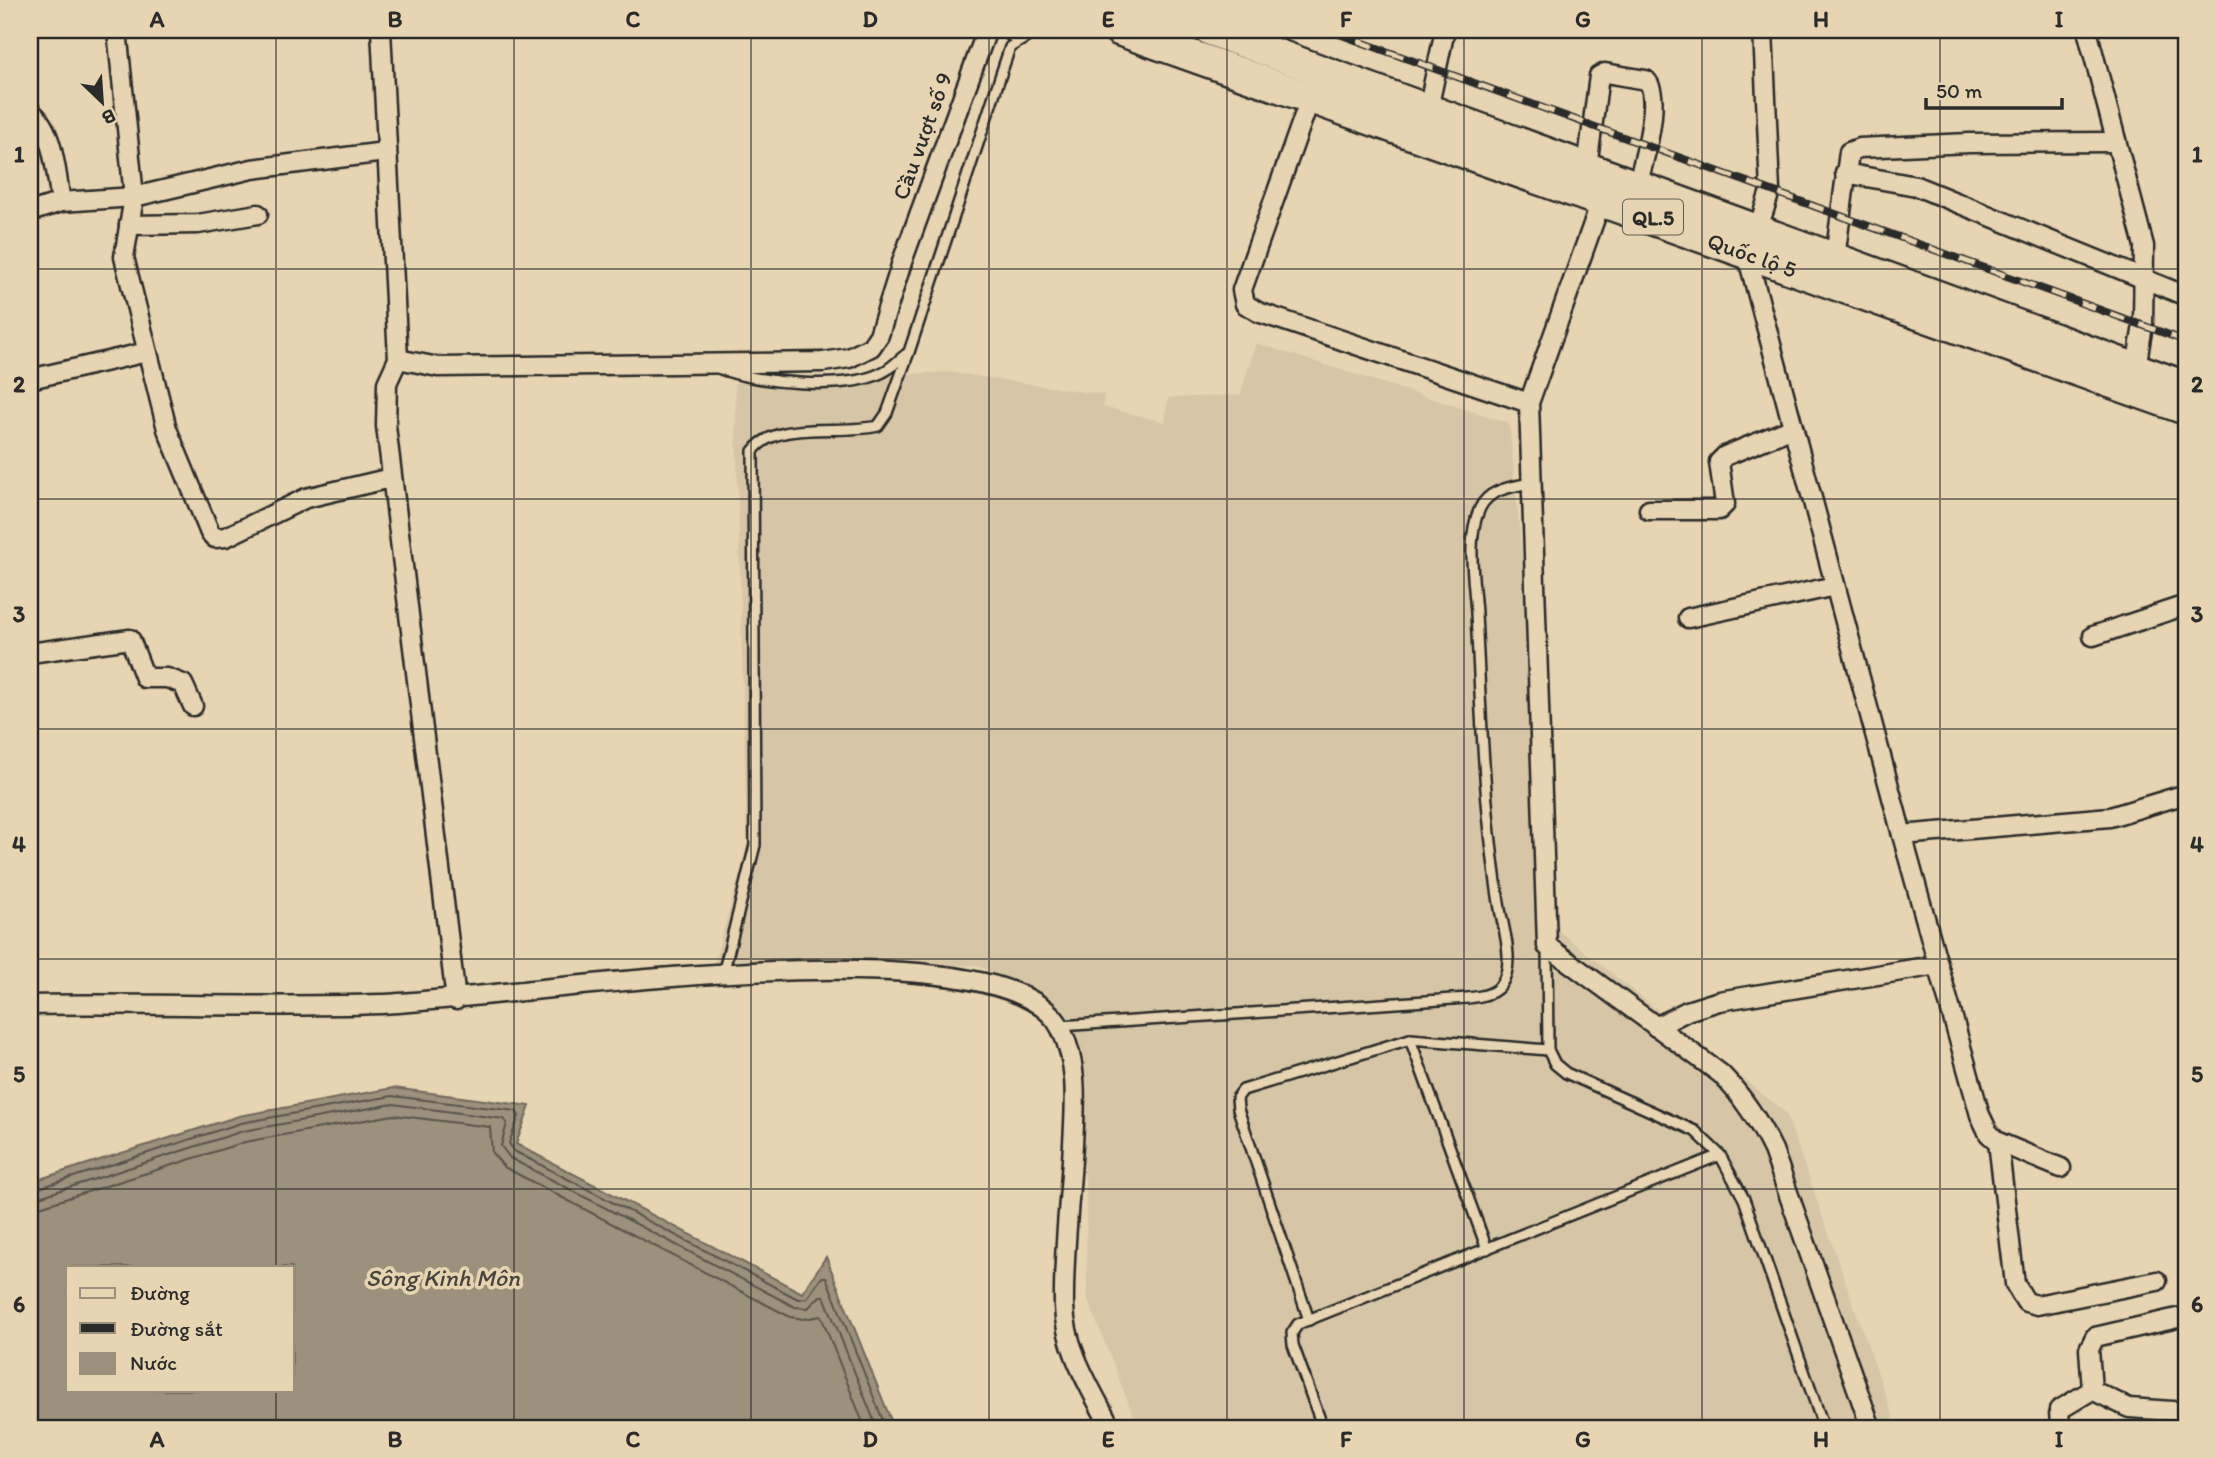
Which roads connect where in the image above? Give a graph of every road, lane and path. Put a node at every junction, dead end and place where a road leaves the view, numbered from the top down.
1 (117, 30) edge
2 (380, 30) edge
3 (987, 30) edge
4 (1003, 30) edge
5 (1039, 30) edge
6 (1119, 30) edge
7 (1210, 30) edge
8 (1445, 30) edge
9 (1763, 30) edge
10 (2087, 30) edge
11 (1017, 41) junction
12 (1311, 96) junction
13 (1428, 109) junction
14 (30, 111) edge
15 (2114, 142) junction
16 (385, 152) junction
17 (1587, 167) junction
18 (1845, 173) junction
19 (1637, 186) junction
20 (134, 197) junction
21 (1602, 199) junction
22 (61, 202) junction
23 (30, 212) edge
24 (258, 214) dead end
25 (129, 225) junction
26 (1752, 240) junction
27 (1835, 258) junction
28 (2146, 280) junction
29 (2186, 296) edge
30 (147, 352) junction
31 (909, 352) junction
32 (398, 359) junction
33 (709, 365) junction
34 (2136, 368) junction
35 (30, 379) edge
36 (2186, 387) edge
37 (1529, 403) junction
38 (2186, 409) edge
39 (1793, 428) junction
40 (391, 478) junction
41 (1530, 483) junction
42 (1649, 510) dead end
43 (1836, 586) junction
44 (2186, 606) edge
45 (1688, 618) dead end
46 (2092, 636) dead end
47 (30, 653) edge
48 (193, 706) dead end
49 (2186, 794) edge
50 (1902, 835) junction
51 (1546, 946) junction
52 (1938, 965) junction
53 (723, 974) junction
54 (456, 1000) junction
55 (30, 1005) edge
56 (1060, 1026) junction
57 (1656, 1027) junction
58 (1410, 1039) junction
59 (1548, 1050) junction
60 (1998, 1142) junction
61 (1720, 1155) junction
62 (2061, 1168) dead end
63 (1487, 1249) junction
64 (2157, 1281) dead end
65 (2186, 1316) edge
66 (1310, 1320) junction
67 (2092, 1390) junction
68 (2186, 1412) edge
69 (1111, 1428) edge
70 (1322, 1428) edge
71 (1824, 1428) edge
72 (1871, 1428) edge
73 (2060, 1428) edge

1 - 20 street
2 - 16 street
3 - 33 street, Cầu vượt số 9
4 - 11 lane
5 - 11 lane
6 - 12 highway, Quốc lộ 5 / QL.5
7 - 13 highway, Quốc lộ 5 / QL.5
8 - 13 street
9 - 26 street
10 - 15 street
11 - 31 lane
12 - 21 highway, Quốc lộ 5 / QL.5
12 - 37 street
13 - 17 highway, Quốc lộ 5 / QL.5
14 - 22 street
15 - 18 street
15 - 28 street
16 - 20 street
16 - 32 street
17 - 19 highway, Quốc lộ 5 / QL.5
17 - 19 street
18 - 27 street
18 - 28 street
19 - 26 highway, Quốc lộ 5 / QL.5
20 - 22 street
20 - 25 street
21 - 26 highway, Quốc lộ 5 / QL.5
21 - 37 street
22 - 23 street
24 - 25 street
25 - 30 street
26 - 27 highway, Quốc lộ 5 / QL.5
26 - 38 highway, Quốc lộ 5 / QL.5
26 - 39 street
27 - 34 highway, Quốc lộ 5 / QL.5
28 - 29 street
28 - 34 street
30 - 35 street
30 - 40 street
31 - 33 lane
31 - 53 lane
32 - 33 street
32 - 40 street
34 - 36 highway, Quốc lộ 5 / QL.5
37 - 41 street
39 - 42 street
39 - 43 street
40 - 54 street
41 - 51 street
41 - 56 lane
43 - 45 street
43 - 50 street
44 - 46 street
47 - 48 street
49 - 50 street
50 - 52 street
51 - 57 street
51 - 59 lane
52 - 57 street
52 - 60 street
53 - 54 street
53 - 56 street
54 - 55 street
56 - 69 street
57 - 72 street
58 - 59 lane
58 - 63 lane
58 - 66 lane
59 - 61 lane
60 - 62 street
60 - 64 street
61 - 63 lane
61 - 71 lane
63 - 66 lane
65 - 67 street
66 - 70 lane
67 - 68 street
67 - 73 street

